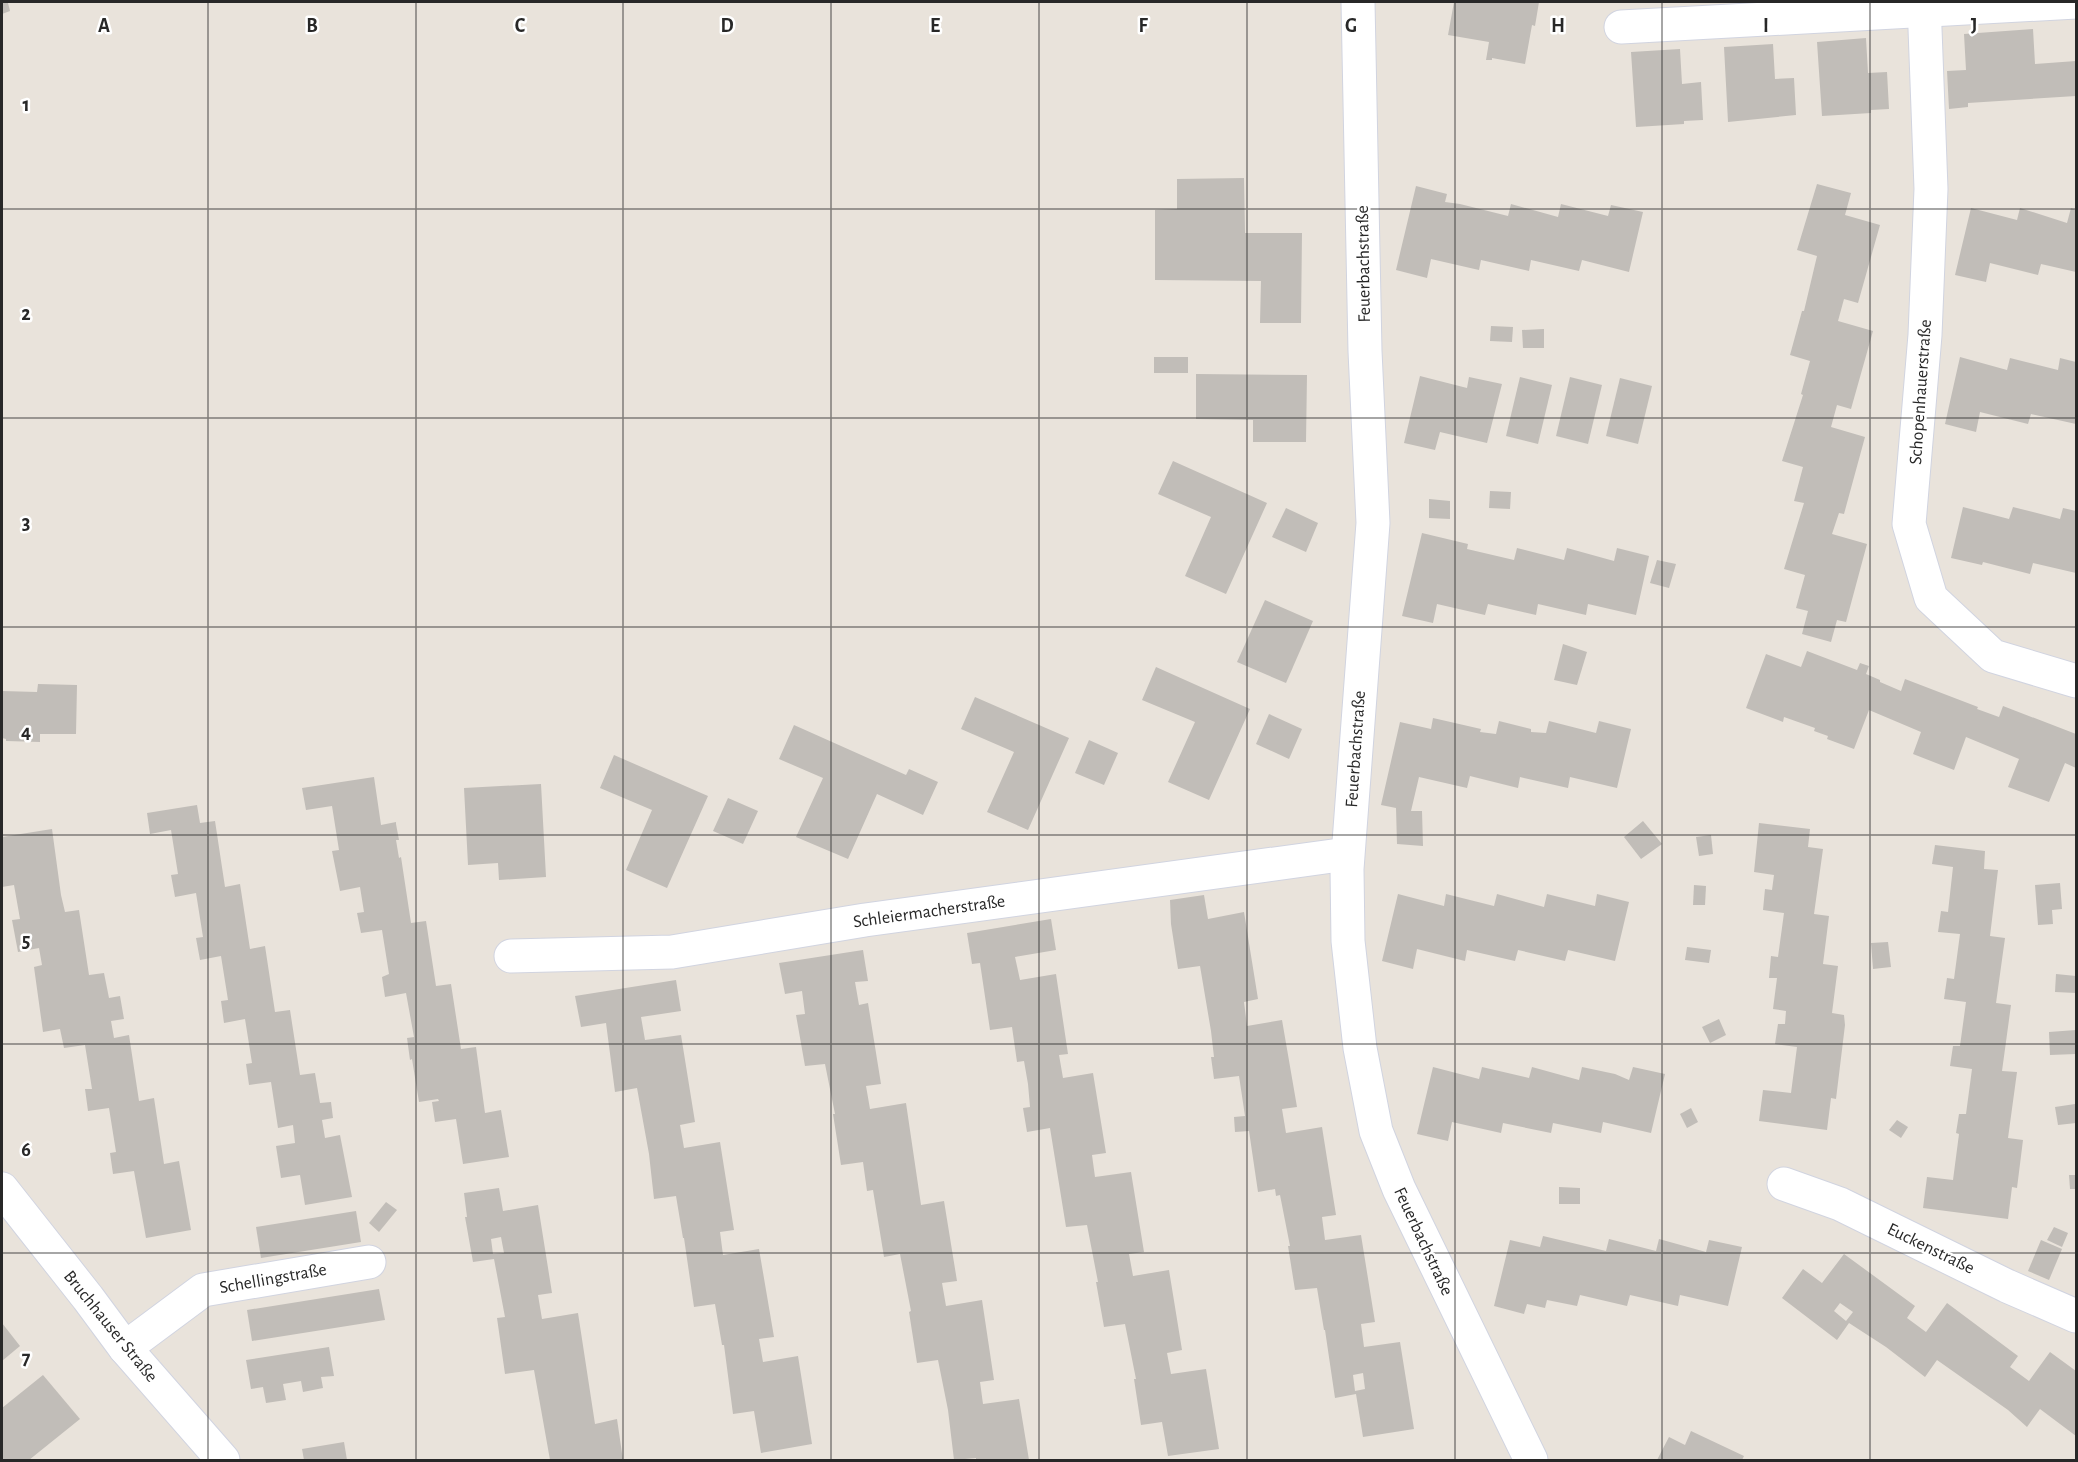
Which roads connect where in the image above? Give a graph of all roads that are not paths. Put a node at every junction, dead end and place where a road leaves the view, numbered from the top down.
1 (1358, 2) edge
2 (2076, 2) edge
3 (1924, 6) edge
4 (1621, 27) dead end
5 (2076, 681) edge
6 (1347, 854) junction
7 (511, 956) dead end
8 (1784, 1184) dead end
9 (2, 1189) edge
10 (369, 1262) dead end
11 (2076, 1316) edge
12 (125, 1348) junction
13 (223, 1461) edge
14 (1531, 1461) edge

1 - 6 street, Feuerbachstraße
2 - 3 street
3 - 4 street
3 - 5 street, Schopenhauerstraße
6 - 7 street, Schleiermacherstraße
6 - 14 street, Feuerbachstraße
8 - 11 street, Euckenstraße
9 - 12 street, Bruchhauser Straße
10 - 12 street, Schellingstraße
12 - 13 street, Bruchhauser Straße

